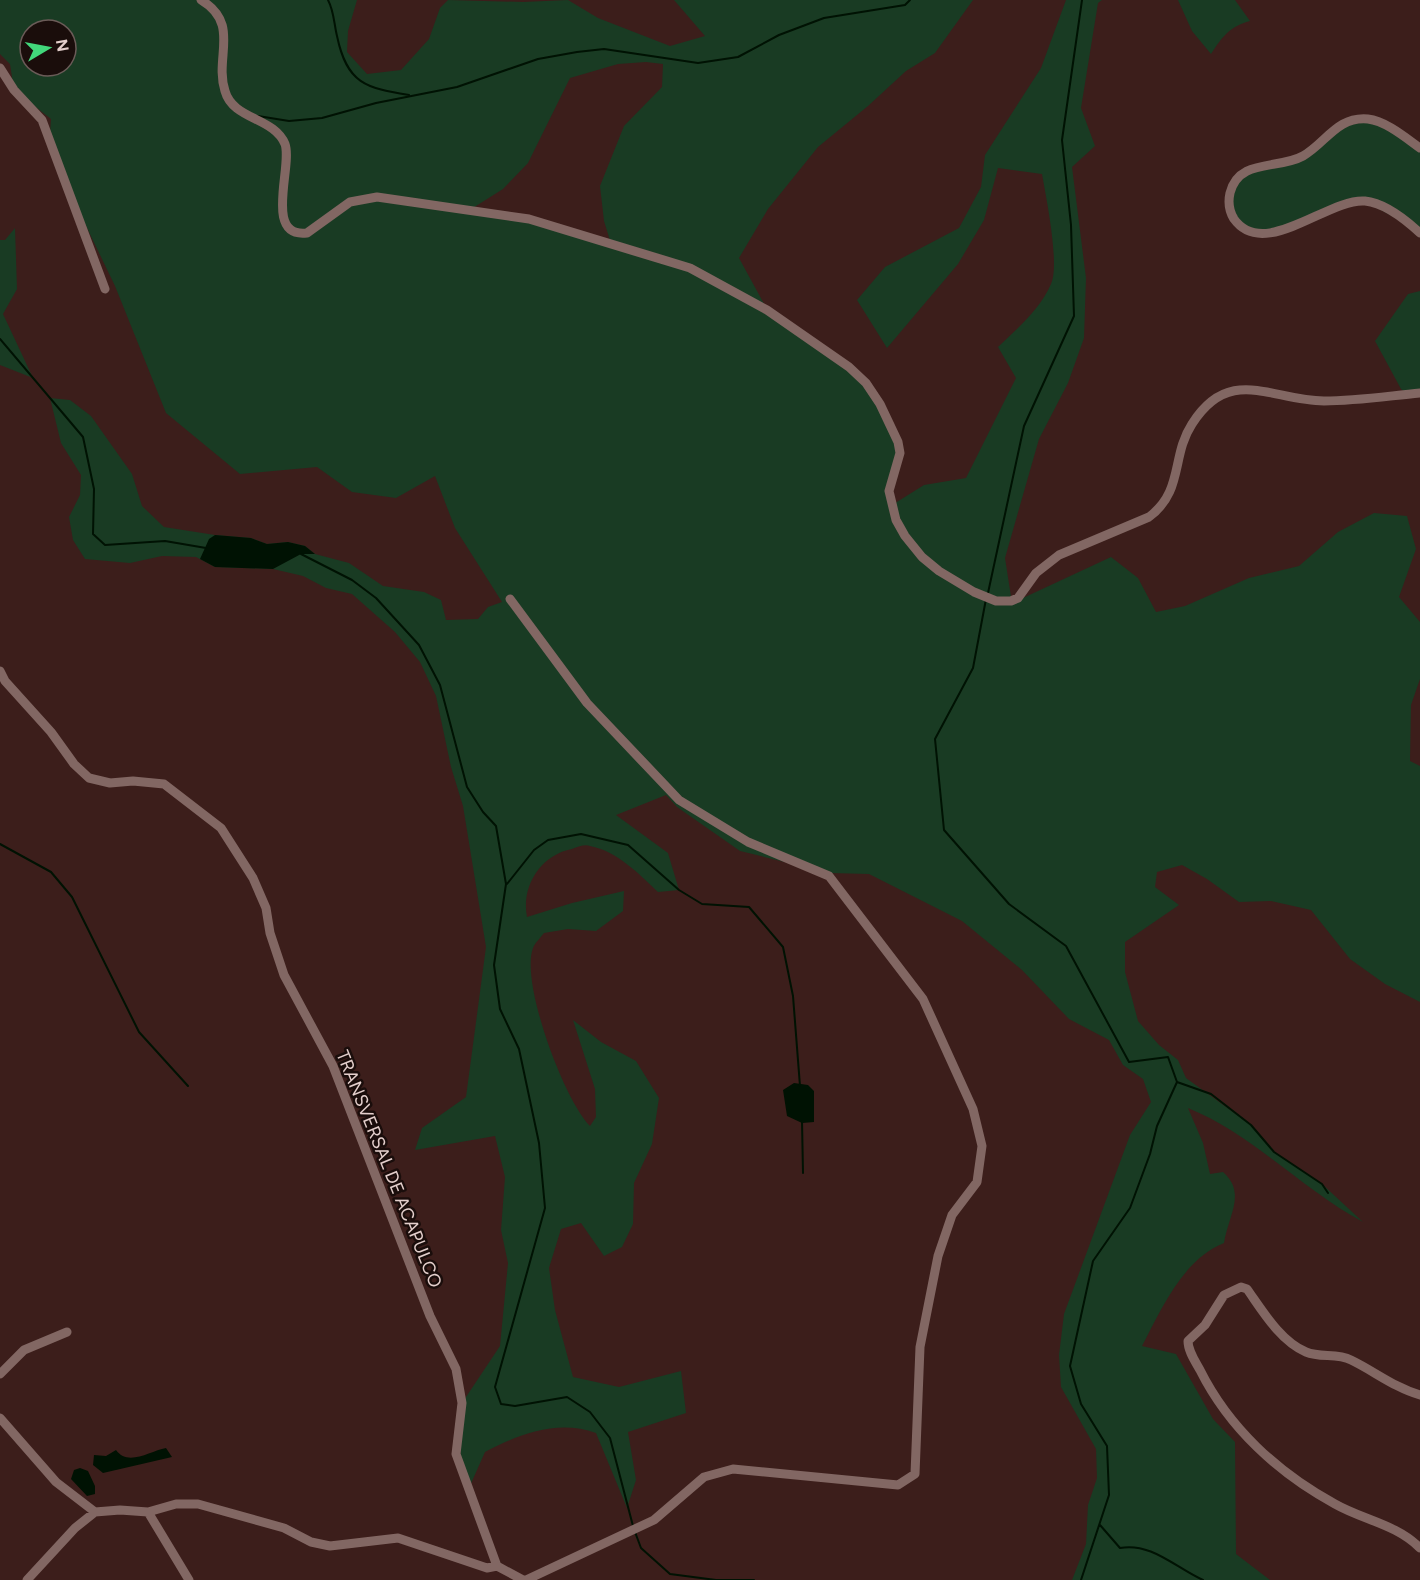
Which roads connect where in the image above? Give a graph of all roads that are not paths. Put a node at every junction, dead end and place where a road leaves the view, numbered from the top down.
1 (201, 0) edge
2 (0, 68) edge
3 (1420, 148) edge
4 (1420, 233) edge
5 (105, 289) dead end
6 (1420, 393) edge
7 (510, 599) dead end
8 (0, 671) edge
9 (67, 1332) dead end
10 (0, 1374) edge
11 (1420, 1395) edge
12 (0, 1418) edge
13 (95, 1512) junction
14 (148, 1512) junction
15 (1420, 1548) edge
16 (497, 1566) junction
17 (27, 1580) edge
18 (189, 1580) edge
19 (525, 1580) edge

1 - 6 street
2 - 5 street
3 - 4 street
7 - 19 street
8 - 16 street, TRANSVERSAL DE ACAPULCO
9 - 10 street
11 - 15 street
12 - 13 street
13 - 14 street
13 - 17 street
14 - 16 street
14 - 18 street
16 - 19 street

